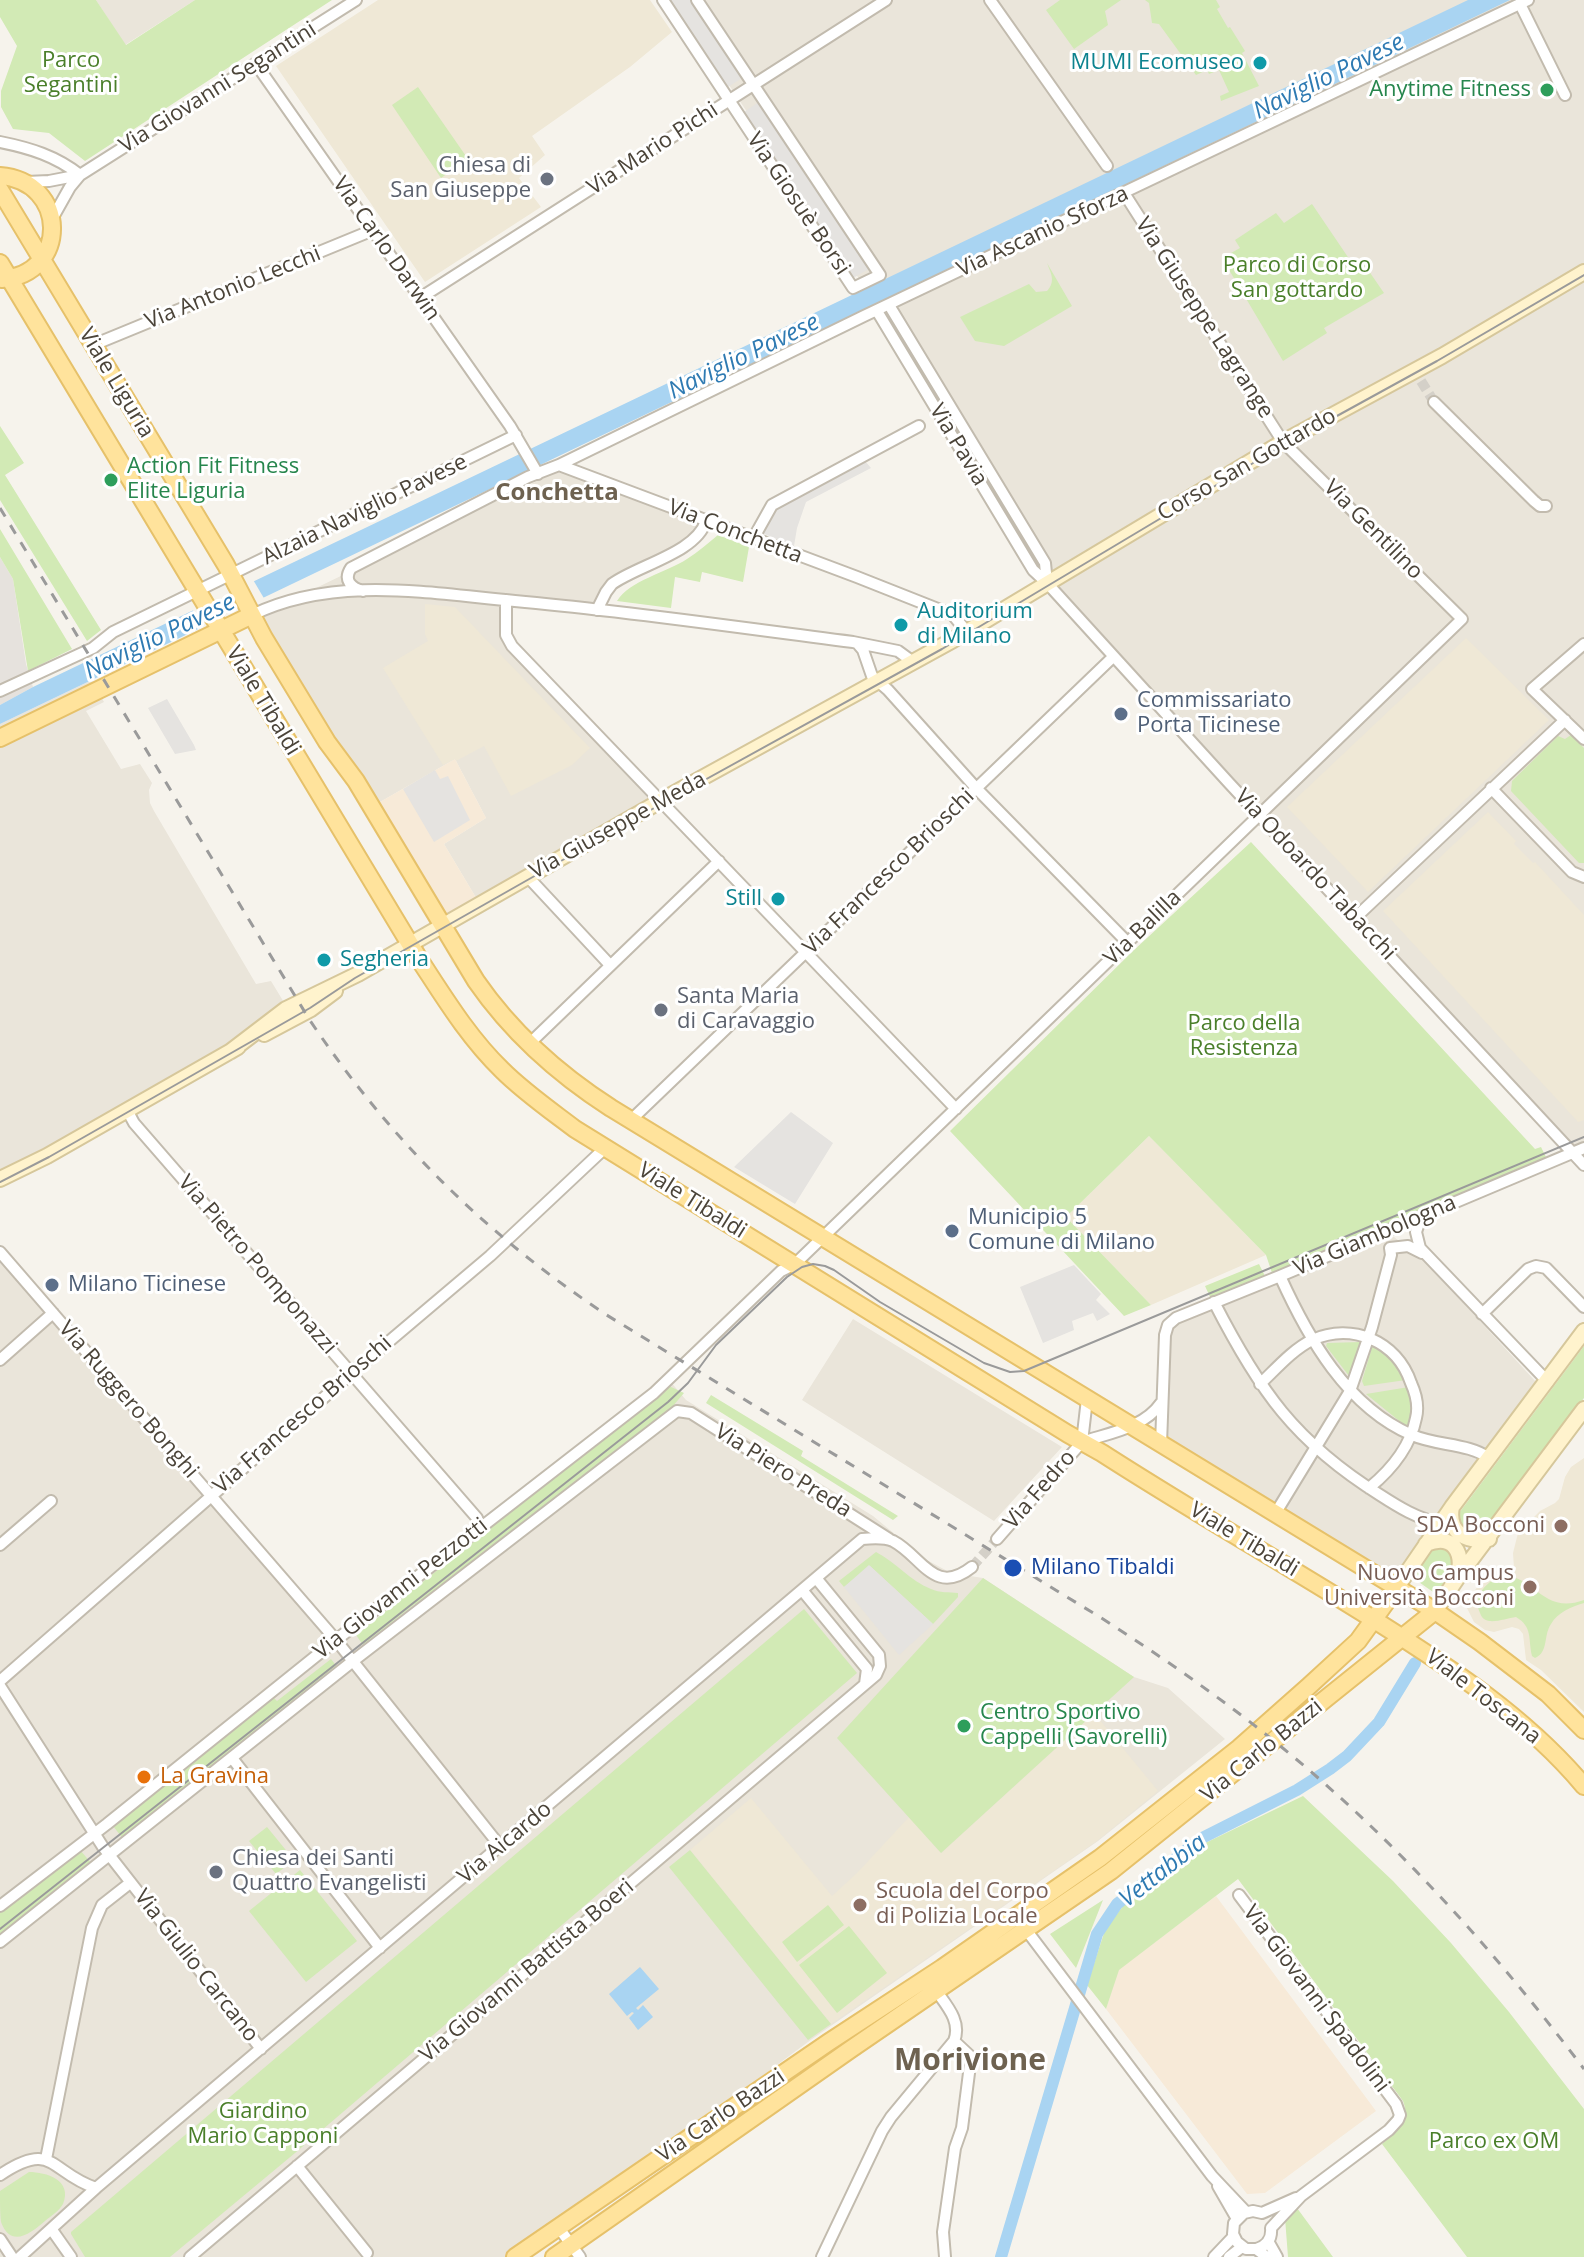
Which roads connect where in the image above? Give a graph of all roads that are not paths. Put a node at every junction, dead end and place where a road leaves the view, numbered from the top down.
1 (356, 0) edge
2 (663, 0) edge
3 (697, 0) edge
4 (886, 0) edge
5 (990, 0) edge
6 (1524, 2) edge
7 (256, 64) junction
8 (753, 84) junction
9 (1565, 95) dead end
10 (728, 100) junction
11 (0, 142) edge
12 (1107, 166) dead end
13 (80, 175) junction
14 (0, 176) edge
15 (26, 182) junction
16 (0, 190) edge
17 (1124, 193) junction
18 (52, 219) junction
19 (373, 230) junction
20 (42, 259) junction
21 (0, 263) edge
22 (1584, 272) edge
23 (5, 278) edge
24 (420, 298) junction
25 (889, 305) junction
26 (877, 311) junction
27 (93, 345) junction
28 (916, 350) junction
29 (905, 357) junction
30 (1434, 402) tunnel mouth
31 (919, 426) dead end
32 (516, 435) junction
33 (1283, 442) junction
34 (559, 465) junction
35 (536, 469) junction
36 (1546, 506) dead end
37 (706, 521) junction
38 (1024, 527) junction
39 (1012, 535) junction
40 (753, 539) junction
41 (233, 579) junction
42 (1047, 583) junction
43 (363, 591) junction
44 (200, 595) junction
45 (506, 600) junction
46 (597, 610) junction
47 (250, 612) junction
48 (1462, 619) joint
49 (219, 627) junction
50 (967, 632) junction
51 (857, 643) junction
52 (1584, 644) edge
53 (1113, 657) junction
54 (913, 662) junction
55 (879, 681) junction
56 (0, 691) edge
57 (1565, 720) junction
58 (0, 738) edge
59 (1584, 739) edge
60 (976, 788) junction
61 (1491, 788) junction
62 (661, 801) junction
63 (1259, 814) junction
64 (719, 861) junction
65 (528, 877) junction
66 (1584, 877) edge
67 (1355, 918) junction
68 (443, 926) junction
69 (1128, 943) junction
70 (410, 945) junction
71 (807, 952) junction
72 (610, 965) junction
73 (529, 1044) junction
74 (956, 1109) junction
75 (127, 1110) junction
76 (631, 1120) junction
77 (605, 1148) junction
78 (1579, 1151) edge
79 (1584, 1165) edge
80 (0, 1179) edge
81 (1421, 1217) junction
82 (822, 1236) junction
83 (1370, 1238) junction
84 (1390, 1248) junction
85 (0, 1252) edge
86 (1426, 1255) junction
87 (795, 1264) junction
88 (1280, 1276) junction
89 (1214, 1302) junction
90 (1584, 1307) edge
91 (53, 1313) junction
92 (1482, 1314) junction
93 (1584, 1331) edge
94 (1369, 1337) junction
95 (1312, 1340) junction
96 (0, 1360) edge
97 (351, 1374) junction
98 (1548, 1382) junction
99 (1260, 1384) junction
100 (1350, 1391) junction
101 (1087, 1399) junction
102 (1162, 1402) junction
103 (1584, 1409) edge
104 (670, 1414) joint
105 (1132, 1426) junction
106 (1411, 1435) junction
107 (1082, 1442) junction
108 (1161, 1444) junction
109 (1316, 1448) junction
110 (1489, 1458) junction
111 (1369, 1488) junction
112 (211, 1496) junction
113 (51, 1501) dead end
114 (1452, 1507) junction
115 (1275, 1514) junction
116 (853, 1515) junction
117 (1441, 1523) junction
118 (480, 1529) junction
119 (862, 1539) junction
120 (997, 1539) tunnel mouth
121 (1489, 1539) junction
122 (893, 1542) junction
123 (1426, 1544) junction
124 (0, 1545) edge
125 (972, 1567) tunnel mouth
126 (1458, 1577) junction
127 (816, 1578) junction
128 (1397, 1587) junction
129 (802, 1590) junction
130 (1435, 1611) junction
131 (1374, 1619) junction
132 (1402, 1637) junction
133 (336, 1640) junction
134 (1344, 1654) junction
135 (353, 1661) junction
136 (1352, 1678) junction
137 (0, 1683) edge
138 (864, 1686) junction
139 (1584, 1730) edge
140 (232, 1758) junction
141 (1584, 1786) edge
142 (93, 1834) junction
143 (500, 1846) junction
144 (109, 1856) junction
145 (130, 1883) junction
146 (1239, 1895) dead end
147 (0, 1906) edge
148 (1021, 1923) junction
149 (0, 1942) edge
150 (380, 1948) junction
151 (932, 1984) junction
152 (954, 2041) junction
153 (261, 2049) junction
154 (46, 2159) junction
155 (0, 2160) edge
156 (297, 2166) junction
157 (4, 2173) edge
158 (1212, 2176) junction
159 (96, 2188) junction
160 (1301, 2196) junction
161 (1246, 2212) junction
162 (1262, 2213) junction
163 (1237, 2219) junction
164 (559, 2228) junction
165 (1271, 2228) junction
166 (52, 2230) junction
167 (1234, 2236) junction
168 (0, 2239) edge
169 (1268, 2241) junction
170 (1242, 2247) junction
171 (1256, 2249) junction
172 (576, 2251) edge
173 (367, 2253) dead end
174 (12, 2257) edge
175 (20, 2257) edge
176 (71, 2257) edge
177 (190, 2257) edge
178 (515, 2257) edge
179 (554, 2257) edge
180 (822, 2257) edge
181 (945, 2257) edge
182 (1214, 2257) edge
183 (1229, 2257) edge
184 (1267, 2257) edge
185 (1277, 2257) edge

1 - 7 street, Via Giovanni Segantini
2 - 10 street, Via Giosuè Borsi
3 - 8 street, Via Giosuè Borsi
4 - 8 street, Via Mario Pichi
5 - 12 street
6 - 9 street
6 - 17 street, Via Ascanio Sforza
7 - 13 street, Via Giovanni Segantini
7 - 19 street, Via Carlo Darwin
8 - 10 street, Via Mario Pichi
8 - 10 street, Via Giosuè Borsi
10 - 24 street, Via Mario Pichi
11 - 13 street
13 - 15 street
13 - 18 street
14 - 15 main road
15 - 18 main road
16 - 20 main road, Viale Liguria
17 - 25 street, Via Ascanio Sforza
17 - 33 street, Via Giuseppe Lagrange
18 - 20 main road
19 - 24 street, Via Carlo Darwin
19 - 27 street, Via Antonio Lecchi
20 - 23 main road
20 - 27 main road, Viale Liguria
21 - 23 main road, Viale Liguria
22 - 33 street, Corso San Gottardo
23 - 44 main road, Viale Liguria
24 - 32 street, Via Carlo Darwin
25 - 26 street, Via Ascanio Sforza
25 - 28 street, Via Pavia
26 - 29 street, Via Pavia
26 - 34 street, Via Ascanio Sforza
27 - 41 main road, Viale Liguria
28 - 29 street
28 - 38 street, Via Pavia
29 - 39 street, Via Pavia
30 - 36 street
31 - 40 street
32 - 35 street
32 - 41 street, Alzaia Naviglio Pavese
33 - 42 street, Corso San Gottardo
33 - 48 street, Via Gentilino
34 - 35 street
34 - 37 street, Via Conchetta
35 - 43 street
37 - 40 street, Via Conchetta
37 - 46 street
38 - 39 street
38 - 42 street, Via Pavia
39 - 42 street, Via Pavia
40 - 50 street, Via Conchetta
41 - 44 street, Alzaia Naviglio Pavese
41 - 47 main road, Viale Tibaldi
42 - 50 street, Corso San Gottardo
42 - 53 street, Via Odoardo Tabacchi
43 - 45 street
43 - 47 street
44 - 49 main road, Viale Tibaldi
44 - 56 street, Alzaia Naviglio Pavese
45 - 46 street
45 - 62 street
46 - 51 street
47 - 49 main road
47 - 68 main road, Viale Tibaldi
48 - 63 street, Via Balilla
49 - 58 main road
49 - 70 main road, Viale Tibaldi
50 - 54 street, Corso San Gottardo
51 - 54 street
51 - 55 street
52 - 57 street
53 - 60 street, Via Francesco Brioschi
53 - 63 street, Via Odoardo Tabacchi
54 - 55 street, Via Giuseppe Meda
55 - 60 street
55 - 62 street, Via Giuseppe Meda
57 - 59 street
57 - 61 street
60 - 69 street
60 - 71 street, Via Francesco Brioschi
61 - 66 street
61 - 67 street
62 - 64 street
62 - 65 street, Via Giuseppe Meda
63 - 67 street, Via Odoardo Tabacchi
63 - 69 street, Via Balilla
64 - 71 street
64 - 72 street
65 - 68 street, Via Giuseppe Meda
65 - 72 street
67 - 78 street, Via Odoardo Tabacchi
68 - 70 street, Via Giuseppe Meda
68 - 73 main road, Viale Tibaldi
69 - 74 street, Via Balilla
70 - 75 street, Via Giuseppe Meda
70 - 77 main road, Viale Tibaldi
71 - 74 street
71 - 76 street, Via Francesco Brioschi
72 - 73 street
73 - 76 main road, Viale Tibaldi
74 - 82 street, Via Balilla
75 - 80 street, Via Giuseppe Meda
75 - 97 street, Via Pietro Pomponazzi
76 - 82 main road, Viale Tibaldi
77 - 87 main road, Viale Tibaldi
77 - 97 street, Via Francesco Brioschi
78 - 79 street, Via Odoardo Tabacchi
78 - 81 street, Via Giambologna
81 - 83 street, Via Giambologna
81 - 86 street
82 - 87 street, Via Giovanni Pezzotti
82 - 101 main road, Viale Tibaldi
83 - 84 street
83 - 88 street, Via Giambologna
84 - 86 street
84 - 94 street
85 - 91 street, Via Ruggero Bonghi
86 - 92 street
87 - 107 main road, Viale Tibaldi
87 - 118 street, Via Giovanni Pezzotti
88 - 89 street, Via Giambologna
88 - 95 street
89 - 99 street
89 - 102 street, Via Giambologna
90 - 92 street
91 - 96 street
91 - 112 street, Via Ruggero Bonghi
92 - 98 street
93 - 98 street
94 - 95 street
94 - 100 street
94 - 106 street
95 - 99 street
95 - 100 street
97 - 112 street, Via Francesco Brioschi
97 - 118 street, Via Pietro Pomponazzi
98 - 110 street
99 - 109 street
100 - 106 street
100 - 109 street
101 - 105 main road, Viale Tibaldi
101 - 107 street
102 - 105 street
102 - 108 street
103 - 121 street
104 - 116 street, Via Piero Preda
104 - 135 street, Via Giovanni Pezzotti
105 - 107 street
105 - 108 main road, Viale Tibaldi
106 - 110 street
106 - 111 street
107 - 120 street, Via Fedro
107 - 131 main road, Viale Tibaldi
108 - 115 main road, Viale Tibaldi
109 - 111 street
109 - 115 street
110 - 114 street
111 - 117 street
112 - 133 street, Via Ruggero Bonghi
112 - 137 street, Via Francesco Brioschi
113 - 124 street
114 - 117 street
114 - 121 street
115 - 128 main road, Viale Tibaldi
116 - 119 street
116 - 122 street, Via Piero Preda
117 - 123 street
118 - 133 street, Via Giovanni Pezzotti
119 - 122 street
119 - 127 street, Via Aicardo
121 - 126 street
122 - 125 street, Via Piero Preda
123 - 126 street
123 - 128 street
126 - 130 street
127 - 129 street, Via Aicardo
127 - 138 street
128 - 130 main road, Viale Toscana
128 - 131 main road, Via Carlo Bazzi
129 - 138 street
129 - 143 street, Via Aicardo
130 - 132 main road, Via Carlo Bazzi
130 - 139 main road, Viale Toscana
131 - 132 main road, Viale Toscana
131 - 134 main road, Via Carlo Bazzi
132 - 136 main road, Via Carlo Bazzi
132 - 141 main road, Viale Toscana
133 - 135 street, Via Ruggero Bonghi
133 - 142 street, Via Giovanni Pezzotti
134 - 136 main road
134 - 148 main road, Via Carlo Bazzi
135 - 140 street, Via Giovanni Pezzotti
135 - 143 street, Via Ruggero Bonghi
136 - 148 main road, Via Carlo Bazzi
137 - 142 street
138 - 156 street, Via Giovanni Battista Boeri
140 - 144 street, Via Giovanni Pezzotti
140 - 150 street
142 - 144 street
142 - 147 street, Via Giovanni Pezzotti
143 - 150 street, Via Aicardo
144 - 145 street, Via Giulio Carcano
144 - 149 street, Via Giovanni Pezzotti
145 - 153 street, Via Giulio Carcano
145 - 154 street
146 - 160 street, Via Giovanni Spadolini
148 - 151 main road, Via Carlo Bazzi
148 - 158 street
150 - 153 street, Via Aicardo
151 - 152 street
151 - 164 main road, Via Carlo Bazzi
151 - 172 main road, Via Carlo Bazzi
152 - 180 street
152 - 181 street
153 - 159 street, Via Aicardo
154 - 157 street
154 - 159 street
155 - 157 street
156 - 173 street
156 - 177 street, Via Giovanni Battista Boeri
158 - 161 street
158 - 163 street
159 - 166 street, Via Aicardo
160 - 162 street, Via Giovanni Spadolini
160 - 165 street, Via Giovanni Spadolini
161 - 162 street, Via Giovanni Spadolini
161 - 163 street
162 - 165 street
163 - 167 street
164 - 172 street
164 - 178 main road, Via Carlo Bazzi
165 - 169 street
166 - 175 street, Via Aicardo
166 - 176 street
167 - 170 street
167 - 182 street
168 - 174 street
169 - 171 street
169 - 185 street
170 - 171 street
170 - 183 street
171 - 184 street
172 - 179 main road, Via Carlo Bazzi

